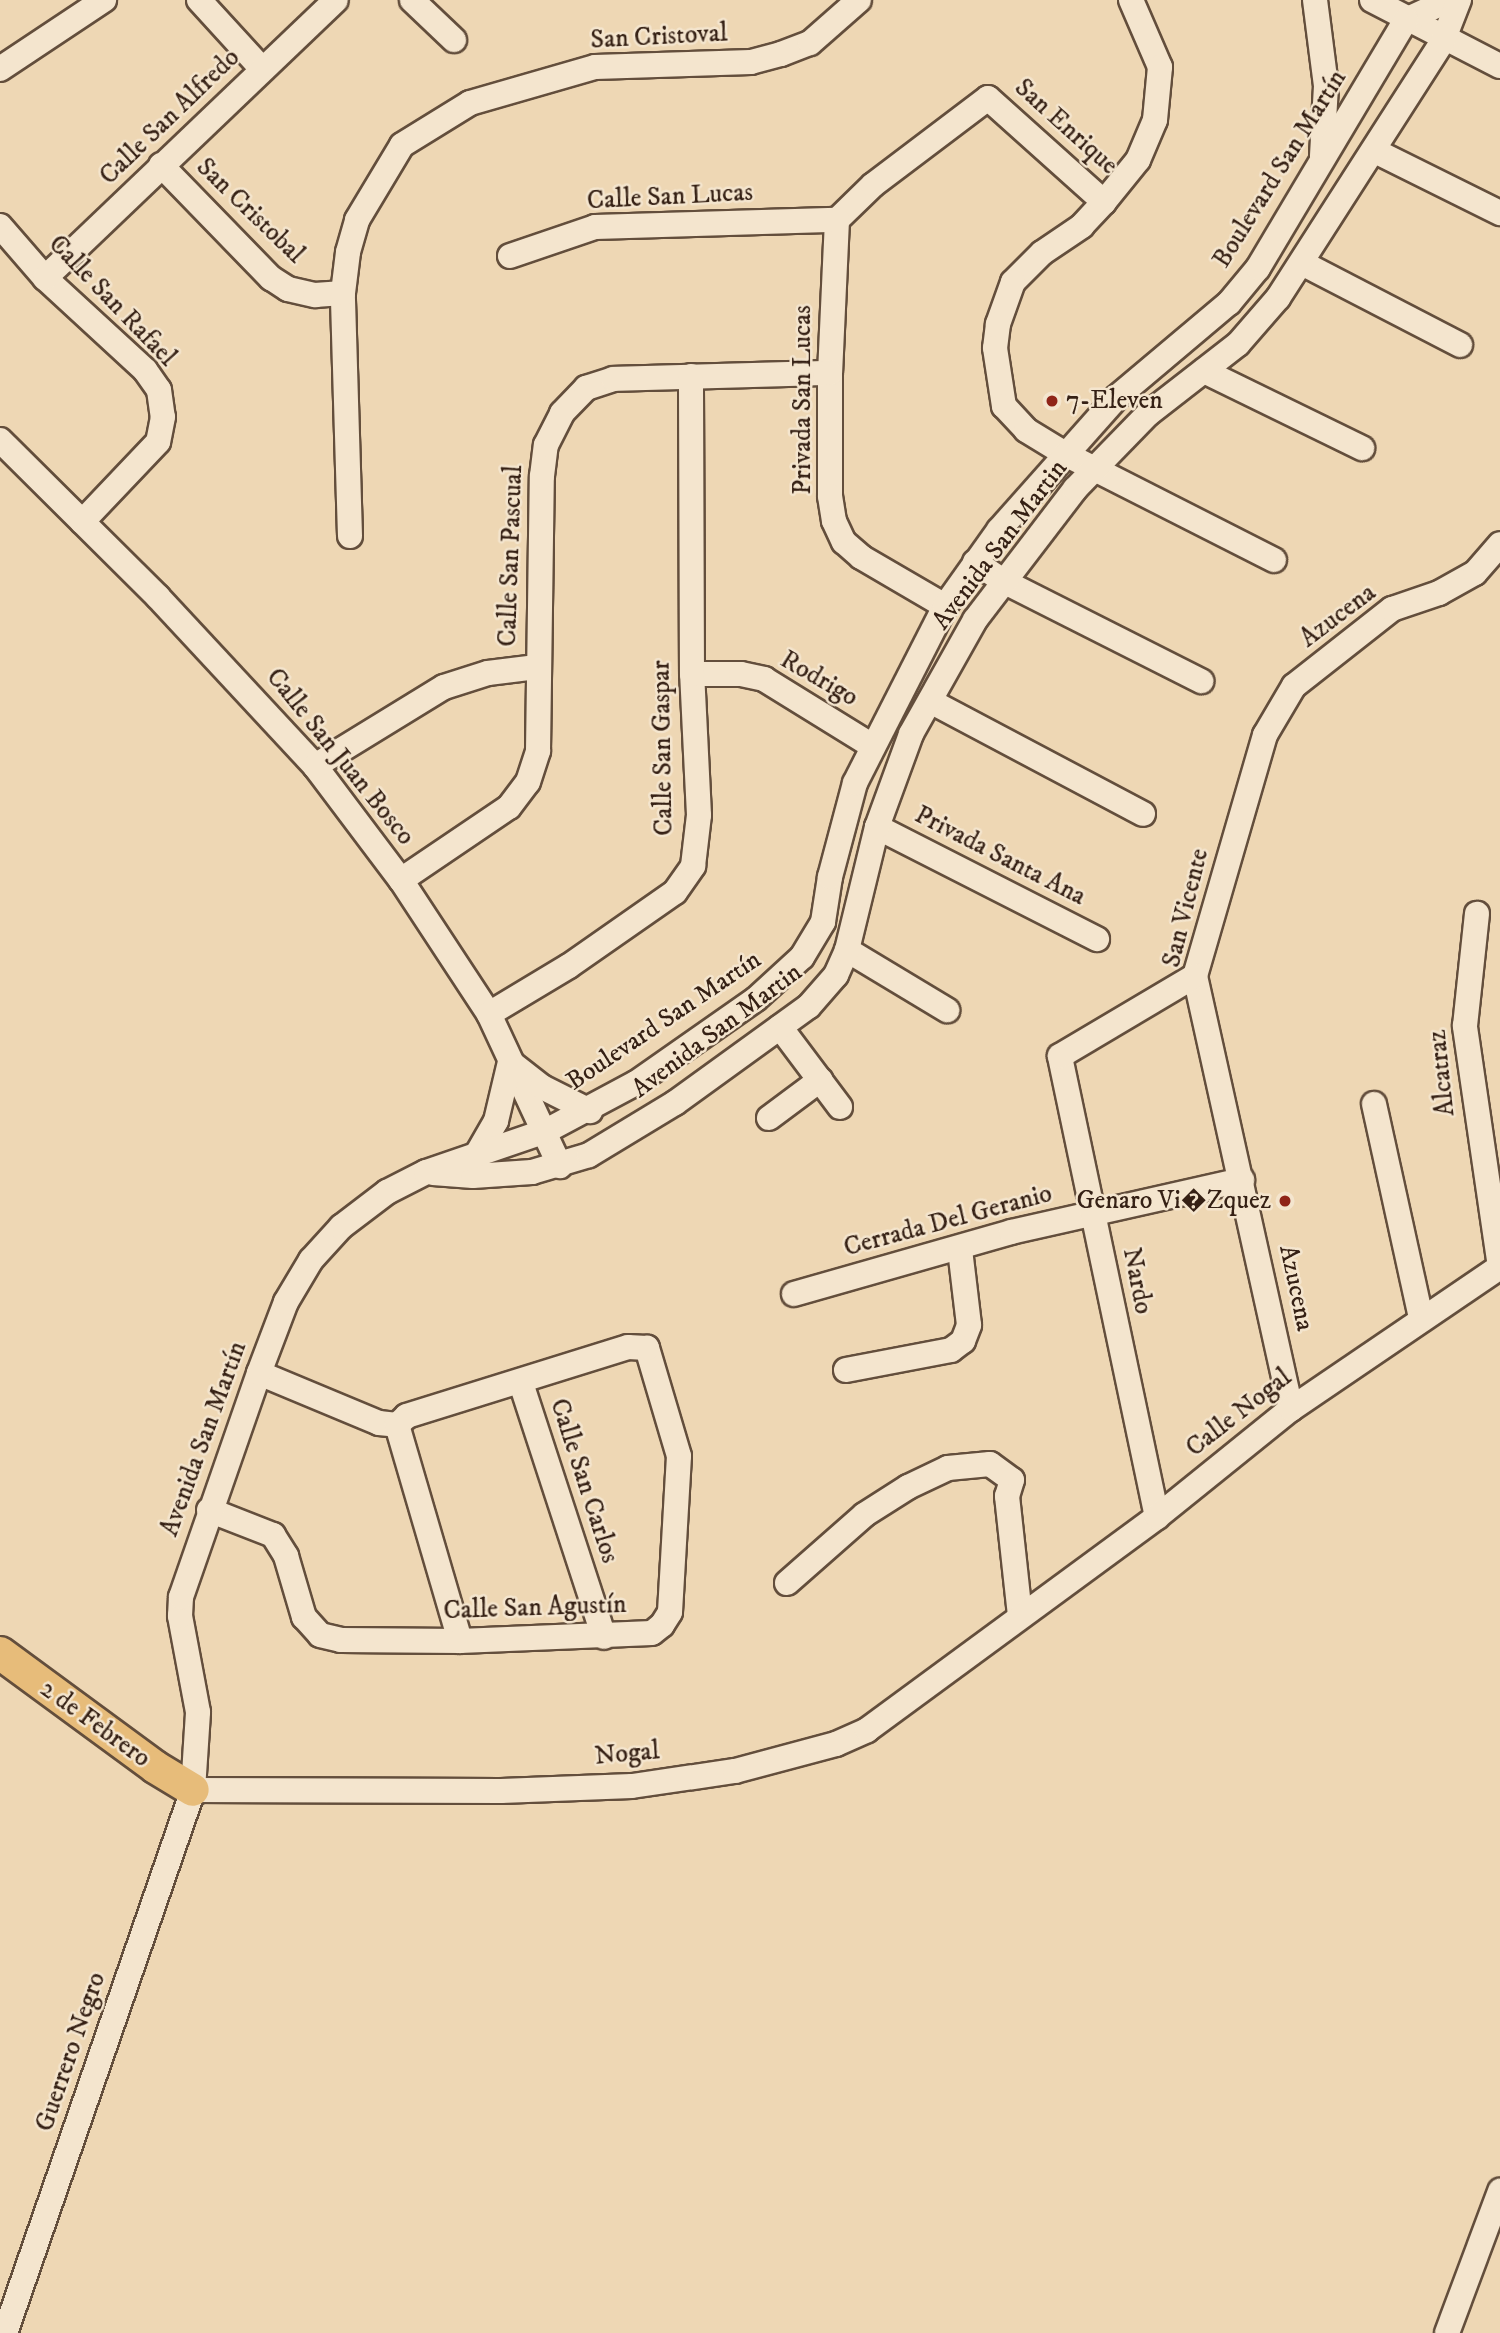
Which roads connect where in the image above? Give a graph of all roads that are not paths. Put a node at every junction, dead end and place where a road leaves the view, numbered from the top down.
1 (104, 0) edge
2 (199, 0) edge
3 (336, 0) edge
4 (412, 0) edge
5 (859, 0) edge
6 (1131, 0) edge
7 (1315, 0) edge
8 (1372, 0) edge
9 (1449, 0) edge
10 (1459, 0) edge
11 (1406, 20) junction
12 (454, 40) dead end
13 (1443, 41) junction
14 (1500, 66) edge
15 (0, 69) edge
16 (262, 69) junction
17 (1375, 151) junction
18 (1322, 159) junction
19 (162, 165) junction
20 (1104, 201) junction
21 (1500, 213) edge
22 (838, 220) junction
23 (0, 226) edge
24 (510, 256) dead end
25 (1302, 263) junction
26 (46, 278) junction
27 (343, 293) junction
28 (1460, 345) dead end
29 (1204, 371) junction
30 (830, 373) junction
31 (691, 376) junction
32 (0, 440) edge
33 (1362, 448) dead end
34 (1067, 455) junction
35 (1094, 469) junction
36 (82, 522) junction
37 (350, 537) dead end
38 (1500, 544) edge
39 (1274, 560) dead end
40 (975, 562) junction
41 (1005, 582) junction
42 (945, 606) junction
43 (537, 667) junction
44 (692, 674) junction
45 (1201, 681) dead end
46 (930, 701) junction
47 (1265, 735) joint
48 (871, 746) junction
49 (315, 766) junction
50 (1143, 814) dead end
51 (877, 827) junction
52 (830, 877) junction
53 (401, 880) junction
54 (863, 885) junction
55 (1477, 914) dead end
56 (1097, 939) dead end
57 (847, 950) junction
58 (1195, 976) junction
59 (947, 1010) dead end
60 (489, 1014) junction
61 (780, 1027) junction
62 (510, 1062) junction
63 (820, 1080) junction
64 (1374, 1104) dead end
65 (840, 1107) dead end
66 (590, 1111) junction
67 (769, 1118) dead end
68 (546, 1132) junction
69 (475, 1165) junction
70 (560, 1166) junction
71 (1242, 1180) junction
72 (1093, 1212) junction
73 (960, 1248) junction
74 (1500, 1267) edge
75 (794, 1294) dead end
76 (1421, 1317) junction
77 (846, 1370) dead end
78 (259, 1373) junction
79 (521, 1382) junction
80 (1291, 1409) junction
81 (397, 1426) junction
82 (209, 1510) junction
83 (1157, 1517) junction
84 (787, 1583) dead end
85 (1020, 1615) junction
86 (604, 1637) junction
87 (460, 1641) junction
88 (0, 1654) edge
89 (193, 1790) junction
90 (1500, 2191) edge
91 (1491, 2235) edge
92 (5, 2333) edge
93 (1447, 2333) edge

1 - 15 street
2 - 16 street
3 - 16 street, Calle San Alfredo
4 - 12 street
5 - 27 street, San Cristoval
6 - 20 street
7 - 18 street
8 - 11 street
9 - 11 street
10 - 13 street, Avenida San Martin
11 - 13 street
11 - 18 street, Boulevard San Martín
13 - 14 street
13 - 17 street, Avenida San Martin
16 - 19 street, Calle San Alfredo
17 - 21 street
17 - 25 street, Avenida San Martin
18 - 34 street, Boulevard San Martín
19 - 26 street, Calle San Alfredo
19 - 27 street, San Cristobal
20 - 22 street, San Enrique
20 - 34 street
22 - 24 street, Calle San Lucas
22 - 30 street, Privada San Lucas
23 - 26 street, Calle San Rafael
25 - 28 street
25 - 29 street, Avenida San Martin
26 - 36 street, Calle San Rafael
27 - 37 street, San Cristoval
29 - 33 street
29 - 35 street, Avenida San Martin
30 - 31 street, Calle San Pascual
30 - 42 street, Privada San Lucas
31 - 43 street, Calle San Pascual
31 - 44 street, Calle San Gaspar
32 - 36 street, Calle San Juan Bosco
34 - 35 street
34 - 40 street, Boulevard San Martín
35 - 39 street
35 - 41 street, Avenida San Martin
36 - 49 street, Calle San Juan Bosco
38 - 47 street, Azucena
40 - 41 street
40 - 42 street, Boulevard San Martín
41 - 45 street
41 - 46 street, Avenida San Martin
42 - 48 street, Boulevard San Martín
43 - 49 street
43 - 53 street, Calle San Pascual
44 - 48 street, Rodrigo
44 - 60 street, Calle San Gaspar
46 - 50 street
46 - 51 street, Avenida San Martin
47 - 58 street, San Vicente
48 - 52 street, Boulevard San Martín
49 - 53 street, Calle San Juan Bosco
51 - 54 street, Avenida San Martin
51 - 56 street, Privada Santa Ana
52 - 54 street
52 - 66 street, Boulevard San Martín
53 - 60 street, Calle San Juan Bosco
54 - 57 street, Avenida San Martin
55 - 74 street, Alcatraz
57 - 59 street
57 - 61 street, Avenida San Martin
58 - 71 street, San Vicente
58 - 72 street, Nardo
60 - 62 street, Calle San Juan Bosco
61 - 63 street
61 - 70 street, Avenida San Martin
62 - 66 street
62 - 68 street, Calle San Juan Bosco
62 - 69 street
63 - 65 street
63 - 67 street
64 - 76 street
66 - 68 street, Boulevard San Martín
68 - 69 street, Boulevard San Martín
68 - 70 street, Calle San Juan Bosco
69 - 70 street, Avenida San Martin
69 - 78 street, Avenida San Martín
71 - 72 street, Cerrada Del Geranio
71 - 80 street, Azucena
72 - 73 street, Cerrada Del Geranio
72 - 83 street, Nardo
73 - 75 street, Cerrada Del Geranio
73 - 77 street
74 - 76 street, Calle Nogal
76 - 80 street, Calle Nogal
78 - 81 street
78 - 82 street, Avenida San Martín
79 - 81 street
79 - 86 street, Calle San Carlos
79 - 86 street, Calle San Agustín
80 - 83 street, Calle Nogal
81 - 87 street
82 - 87 street, Calle San Agustín
82 - 89 street, Avenida San Martín
83 - 85 street, Calle Nogal
84 - 85 street
85 - 89 street, Nogal
86 - 87 street, Calle San Agustín
88 - 89 main road, 2 de Febrero
89 - 92 street, Guerrero Negro
90 - 91 street
91 - 93 street

